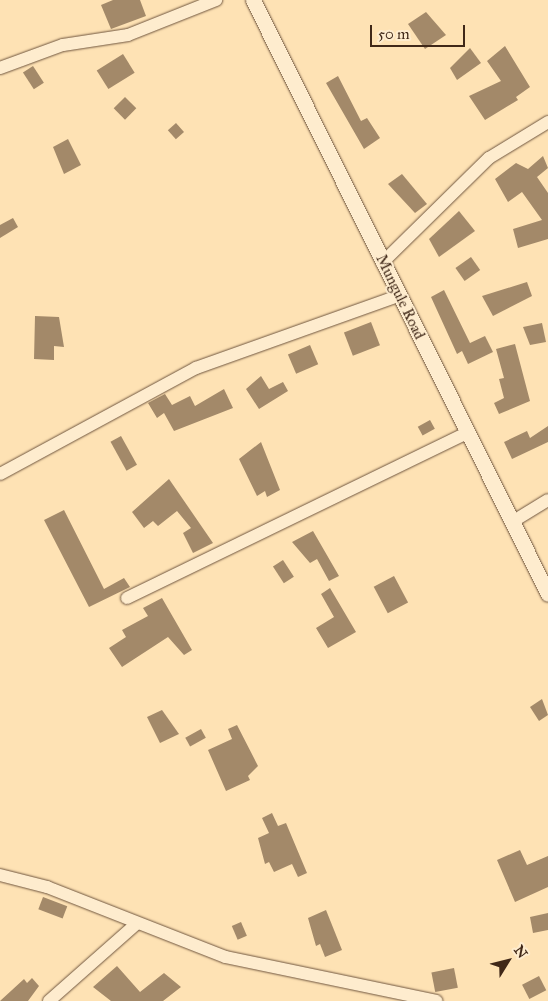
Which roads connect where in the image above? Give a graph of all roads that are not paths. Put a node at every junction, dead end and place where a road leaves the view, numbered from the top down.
1 (216, 0) edge
2 (253, 0) edge
3 (0, 68) edge
4 (548, 122) edge
5 (382, 262) junction
6 (398, 296) junction
7 (467, 432) junction
8 (0, 474) edge
9 (548, 500) edge
10 (512, 522) junction
11 (548, 594) edge
12 (127, 598) dead end
13 (0, 875) edge
14 (136, 924) junction
15 (49, 1001) edge
16 (436, 1001) edge

1 - 3 street
2 - 5 street, Mungule Road
4 - 5 street
5 - 6 street, Mungule Road
6 - 7 street, Mungule Road
6 - 8 street
7 - 10 street, Mungule Road
7 - 12 street
9 - 10 street
10 - 11 street, Mungule Road
13 - 14 street
14 - 15 street
14 - 16 street

